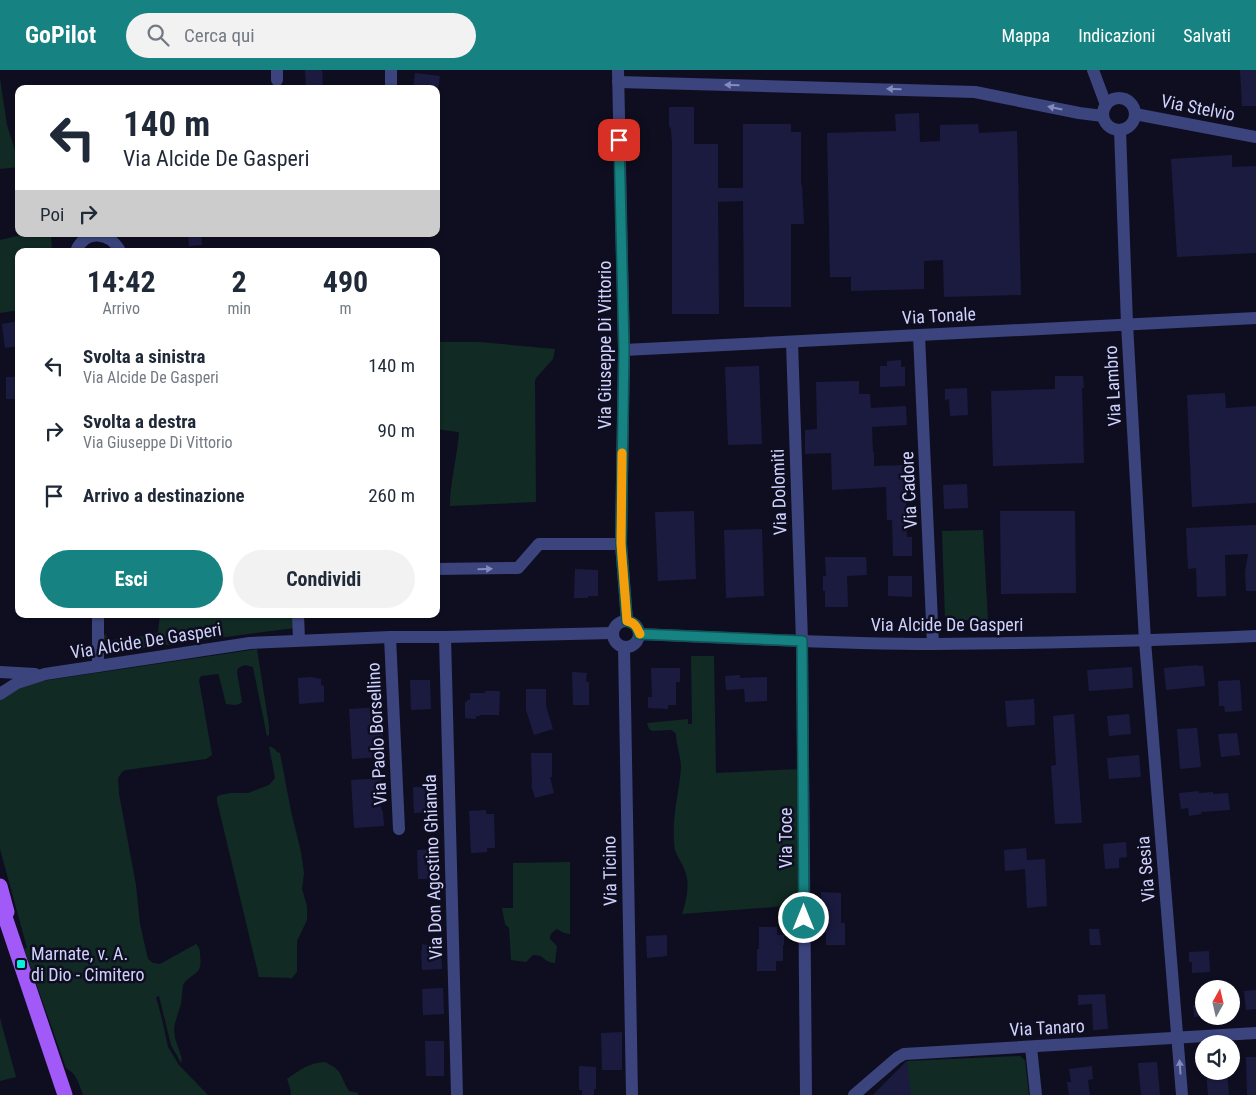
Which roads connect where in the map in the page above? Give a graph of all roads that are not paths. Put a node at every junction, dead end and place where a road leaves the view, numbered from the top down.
1 (391, 70) edge
2 (1093, 70) edge
3 (618, 76) edge
4 (391, 85) edge
5 (1104, 110) junction
6 (1135, 114) junction
7 (1120, 130) junction
8 (1256, 137) edge
9 (92, 237) edge
10 (105, 237) edge
11 (78, 248) edge
12 (118, 248) edge
13 (1256, 318) edge
14 (1127, 324) junction
15 (919, 335) junction
16 (792, 342) junction
17 (624, 350) junction
18 (621, 544) junction
19 (440, 569) edge
20 (98, 618) edge
21 (298, 618) edge
22 (627, 621) junction
23 (612, 633) junction
24 (639, 634) junction
25 (390, 637) junction
26 (445, 637) junction
27 (1256, 639) edge
28 (299, 640) junction
29 (802, 641) junction
30 (1145, 641) junction
31 (933, 644) junction
32 (624, 647) junction
33 (98, 666) junction
34 (0, 672) edge
35 (45, 674) junction
36 (0, 694) edge
37 (399, 829) dead end
38 (0, 886) edge
39 (0, 902) edge
40 (16, 950) junction
41 (1256, 1033) edge
42 (1178, 1038) junction
43 (1031, 1047) junction
44 (65, 1095) edge
45 (457, 1095) edge
46 (632, 1095) edge
47 (806, 1095) edge
48 (854, 1095) edge
49 (1036, 1095) edge
50 (1182, 1095) edge

1 - 4 street
2 - 5 street
5 -> 3 street
3 - 17 street, Via Giuseppe Di Vittorio
5 - 6 street
5 - 7 street
6 - 7 street
6 - 8 street, Via Stelvio
7 - 14 street, Via Lambro
9 - 11 street
10 - 12 street
13 - 14 street, Via Tonale
14 - 15 street, Via Tonale
14 - 30 street, Via Lambro
15 - 16 street, Via Tonale
15 - 31 street, Via Cadore
16 - 17 street, Via Tonale
16 - 29 street, Via Dolomiti
17 - 18 street, Via Giuseppe Di Vittorio
19 -> 18 street
18 - 22 street, Via Giuseppe Di Vittorio
20 - 33 street
21 - 28 street
22 - 23 street
22 - 24 street
23 - 26 street, Via Alcide De Gasperi
23 - 32 street
24 - 29 street, Via Alcide De Gasperi
24 - 32 street
25 - 26 street, Via Alcide De Gasperi
25 - 28 street, Via Alcide De Gasperi
25 - 37 street, Via Paolo Borsellino
26 - 45 street, Via Don Agostino Ghianda
27 - 30 street, Via Alcide De Gasperi
28 - 33 street, Via Alcide De Gasperi
29 - 31 street, Via Alcide De Gasperi
29 - 47 street, Via Toce
30 - 31 street, Via Alcide De Gasperi
30 - 42 street, Via Sesia
32 - 46 street, Via Ticino
33 - 35 street, Via Alcide De Gasperi
34 - 35 street, Via Alcide De Gasperi
35 - 36 street, Via Alcide De Gasperi
38 - 40 main road
39 - 40 main road
40 - 44 main road
41 - 42 street, Via Tanaro
42 - 43 street, Via Tanaro
50 -> 42 street, Via Sesia
43 - 48 street, Via Tanaro
43 - 49 street

